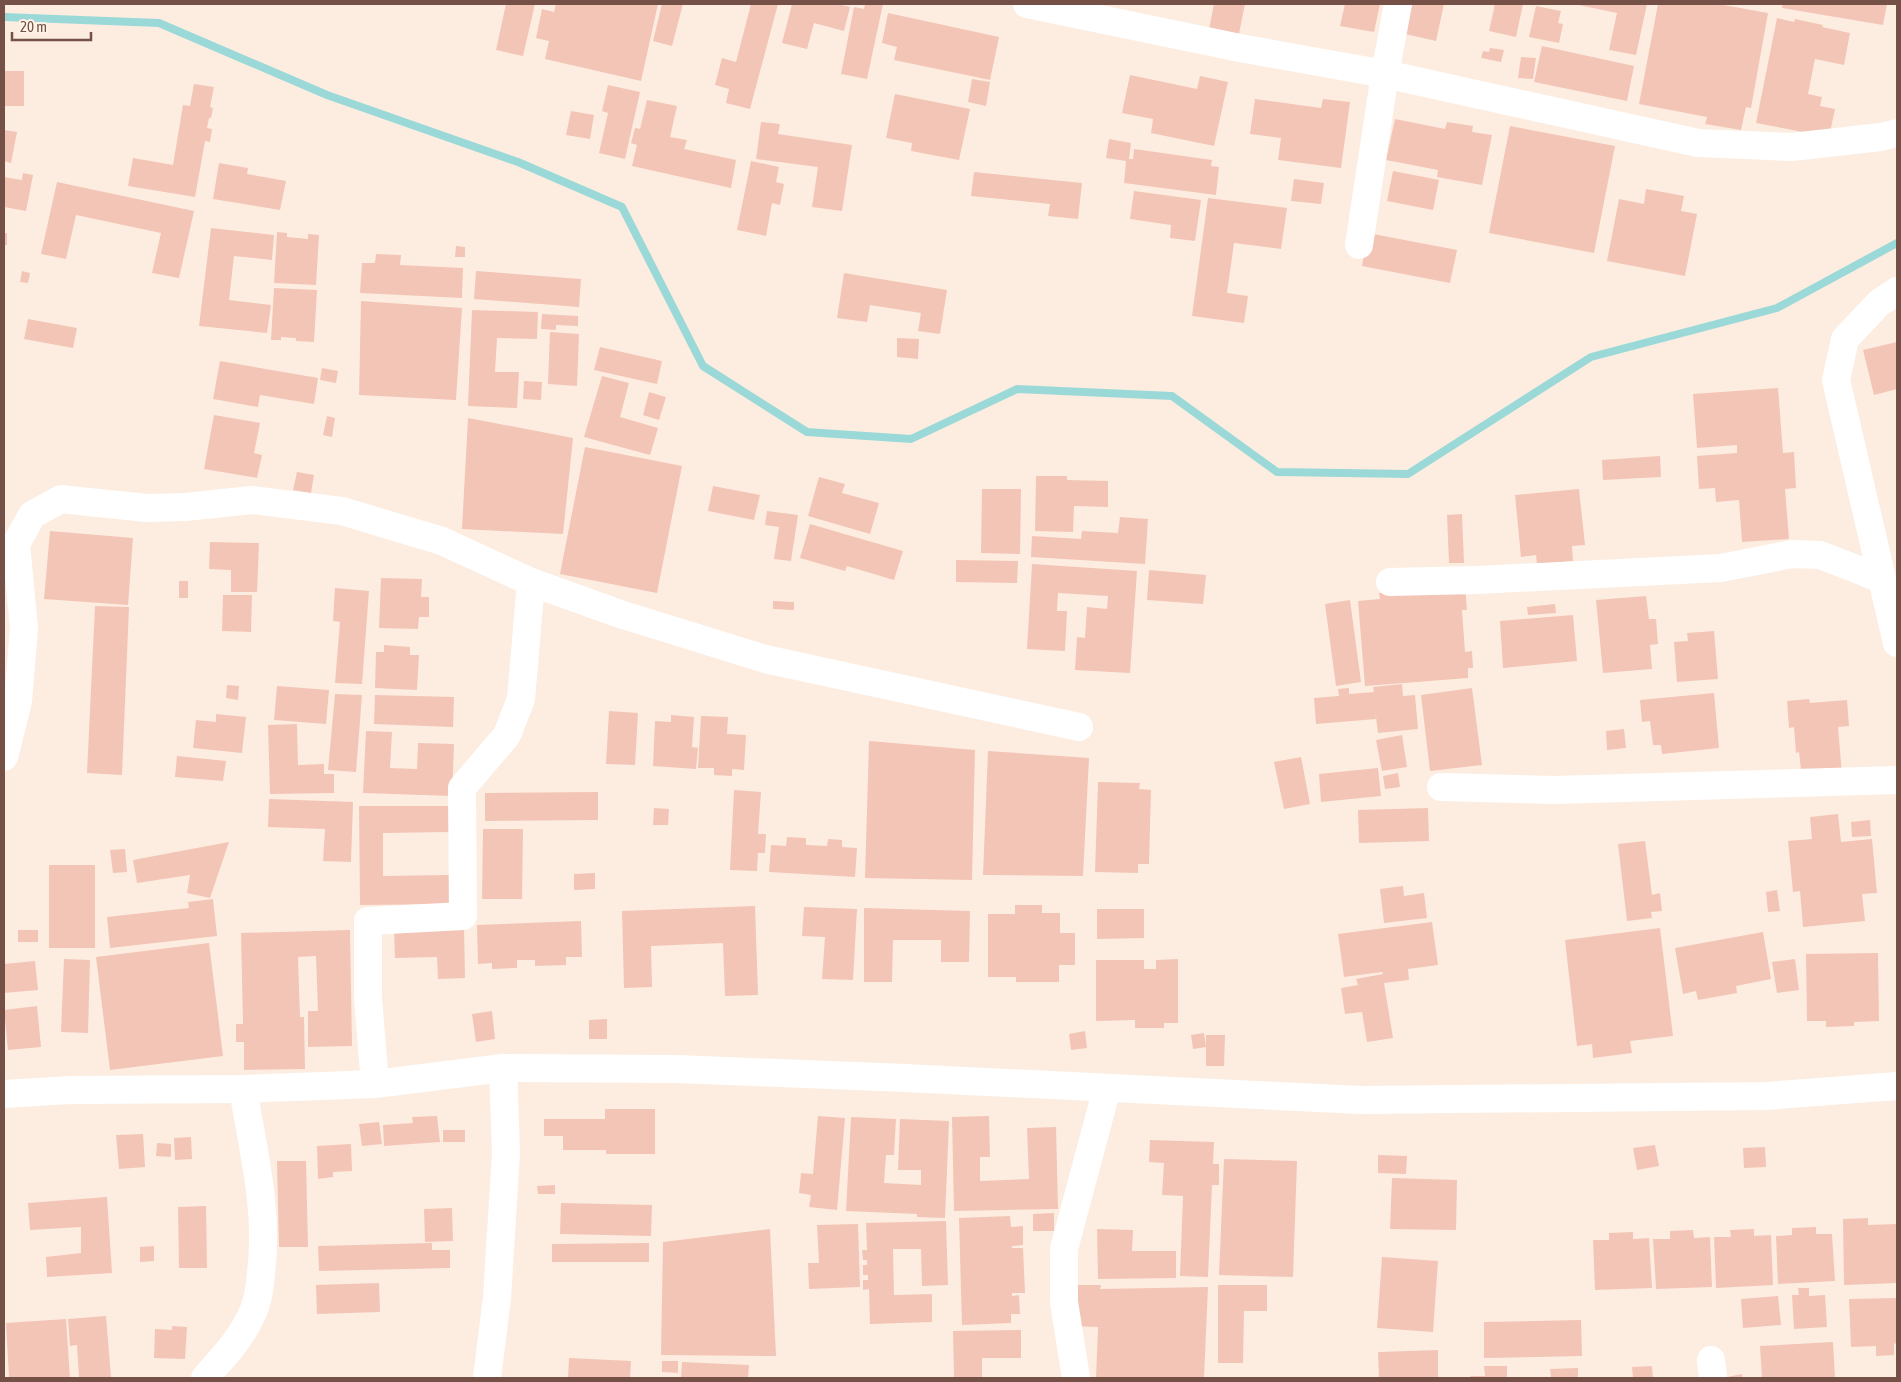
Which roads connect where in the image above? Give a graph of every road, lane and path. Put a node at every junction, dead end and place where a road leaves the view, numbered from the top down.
1 (1027, 4) edge
2 (1398, 4) edge
3 (1385, 74) junction
4 (1897, 133) edge
5 (1358, 246) dead end
6 (1897, 291) edge
7 (1882, 579) junction
8 (531, 582) junction
9 (1390, 582) dead end
10 (1897, 643) edge
11 (1079, 727) dead end
12 (4, 757) edge
13 (1897, 780) edge
14 (1441, 788) dead end
15 (503, 1068) junction
16 (376, 1084) junction
17 (1897, 1086) edge
18 (1107, 1088) junction
19 (243, 1089) junction
20 (4, 1094) edge
21 (205, 1378) edge
22 (487, 1378) edge
23 (1076, 1378) edge

1 - 3 street
2 - 3 street
3 - 4 street
3 - 5 street
6 - 7 street
7 - 9 street
7 - 10 street
8 - 11 street
8 - 12 street
8 - 16 street
13 - 14 street
15 - 16 street
15 - 18 street
15 - 22 street
16 - 19 street
17 - 18 street
18 - 23 street
19 - 20 street
19 - 21 street

